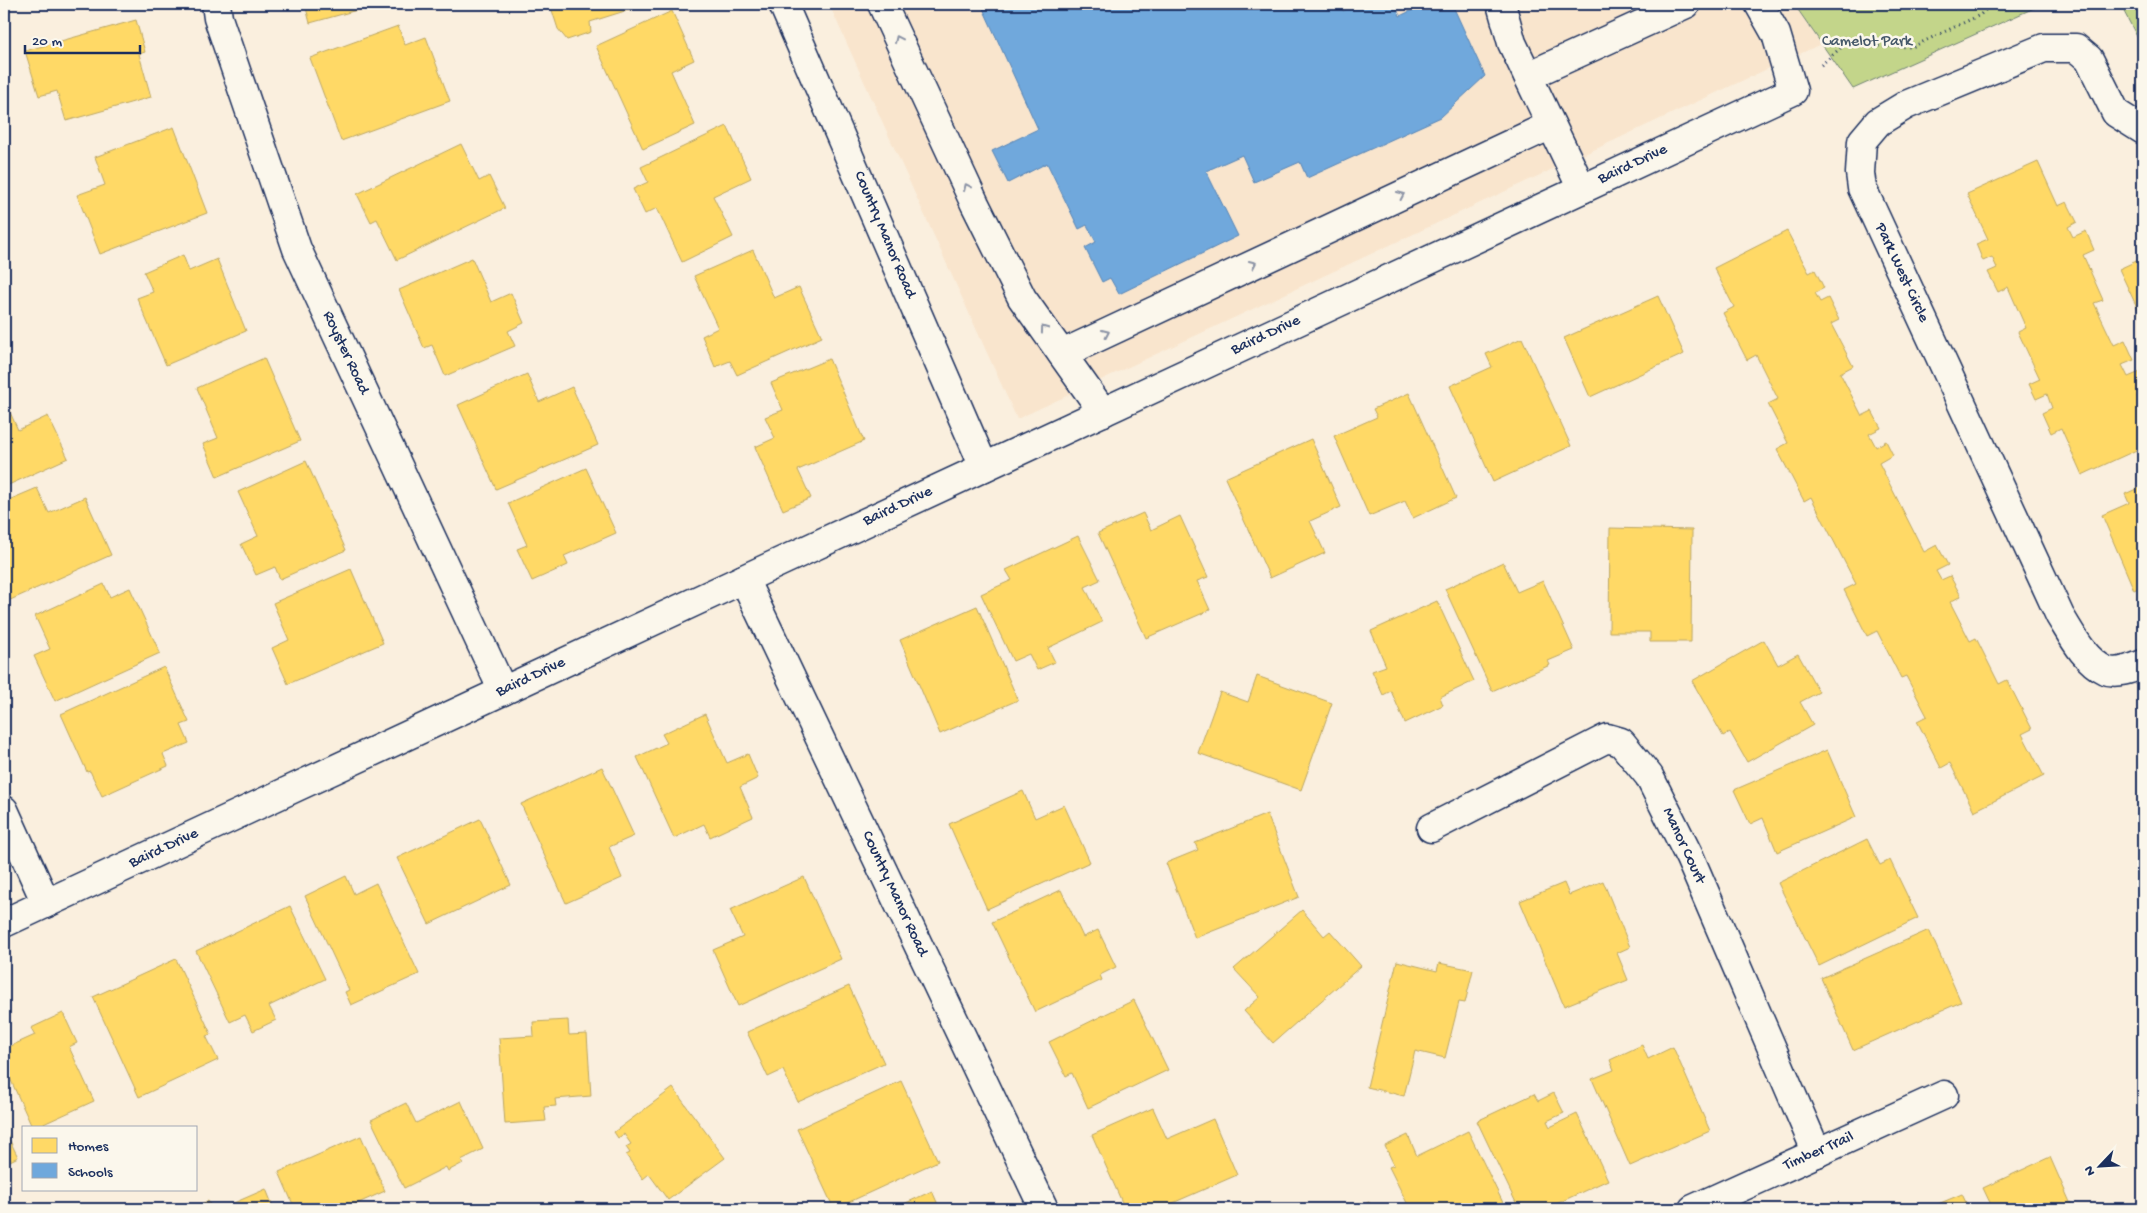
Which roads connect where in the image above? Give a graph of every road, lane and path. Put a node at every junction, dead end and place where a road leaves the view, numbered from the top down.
1 (216, 4) edge
2 (783, 4) edge
3 (882, 4) edge
4 (1501, 4) edge
5 (1686, 4) edge
6 (1759, 4) edge
7 (1992, 4) edge
8 (1528, 76) junction
9 (1793, 91) junction
10 (1551, 125) junction
11 (2143, 130) edge
12 (1582, 189) junction
13 (1062, 354) junction
14 (1103, 412) junction
15 (984, 467) junction
16 (744, 579) junction
17 (2143, 664) edge
18 (503, 691) junction
19 (4, 810) edge
20 (1431, 828) dead end
21 (46, 903) junction
22 (4, 923) edge
23 (1944, 1096) dead end
24 (1817, 1153) junction
25 (1044, 1209) edge
26 (1693, 1209) edge

1 - 18 street, Royster Road
2 - 15 street, Country Manor Road
13 -> 3 street
4 - 8 street
5 - 8 street
6 - 9 street
7 - 9 path
8 - 10 street
9 - 12 street, Baird Drive
10 - 12 street
13 -> 10 street
11 - 17 street, Park West Circle
12 - 14 street, Baird Drive
13 - 14 street
14 - 15 street, Baird Drive
15 - 16 street, Baird Drive
16 - 18 street, Baird Drive
16 - 25 street, Country Manor Road
18 - 21 street, Baird Drive
19 - 21 street
20 - 24 street, Manor Court
21 - 22 street, Baird Drive
23 - 24 street, Timber Trail
24 - 26 street, Timber Trail

